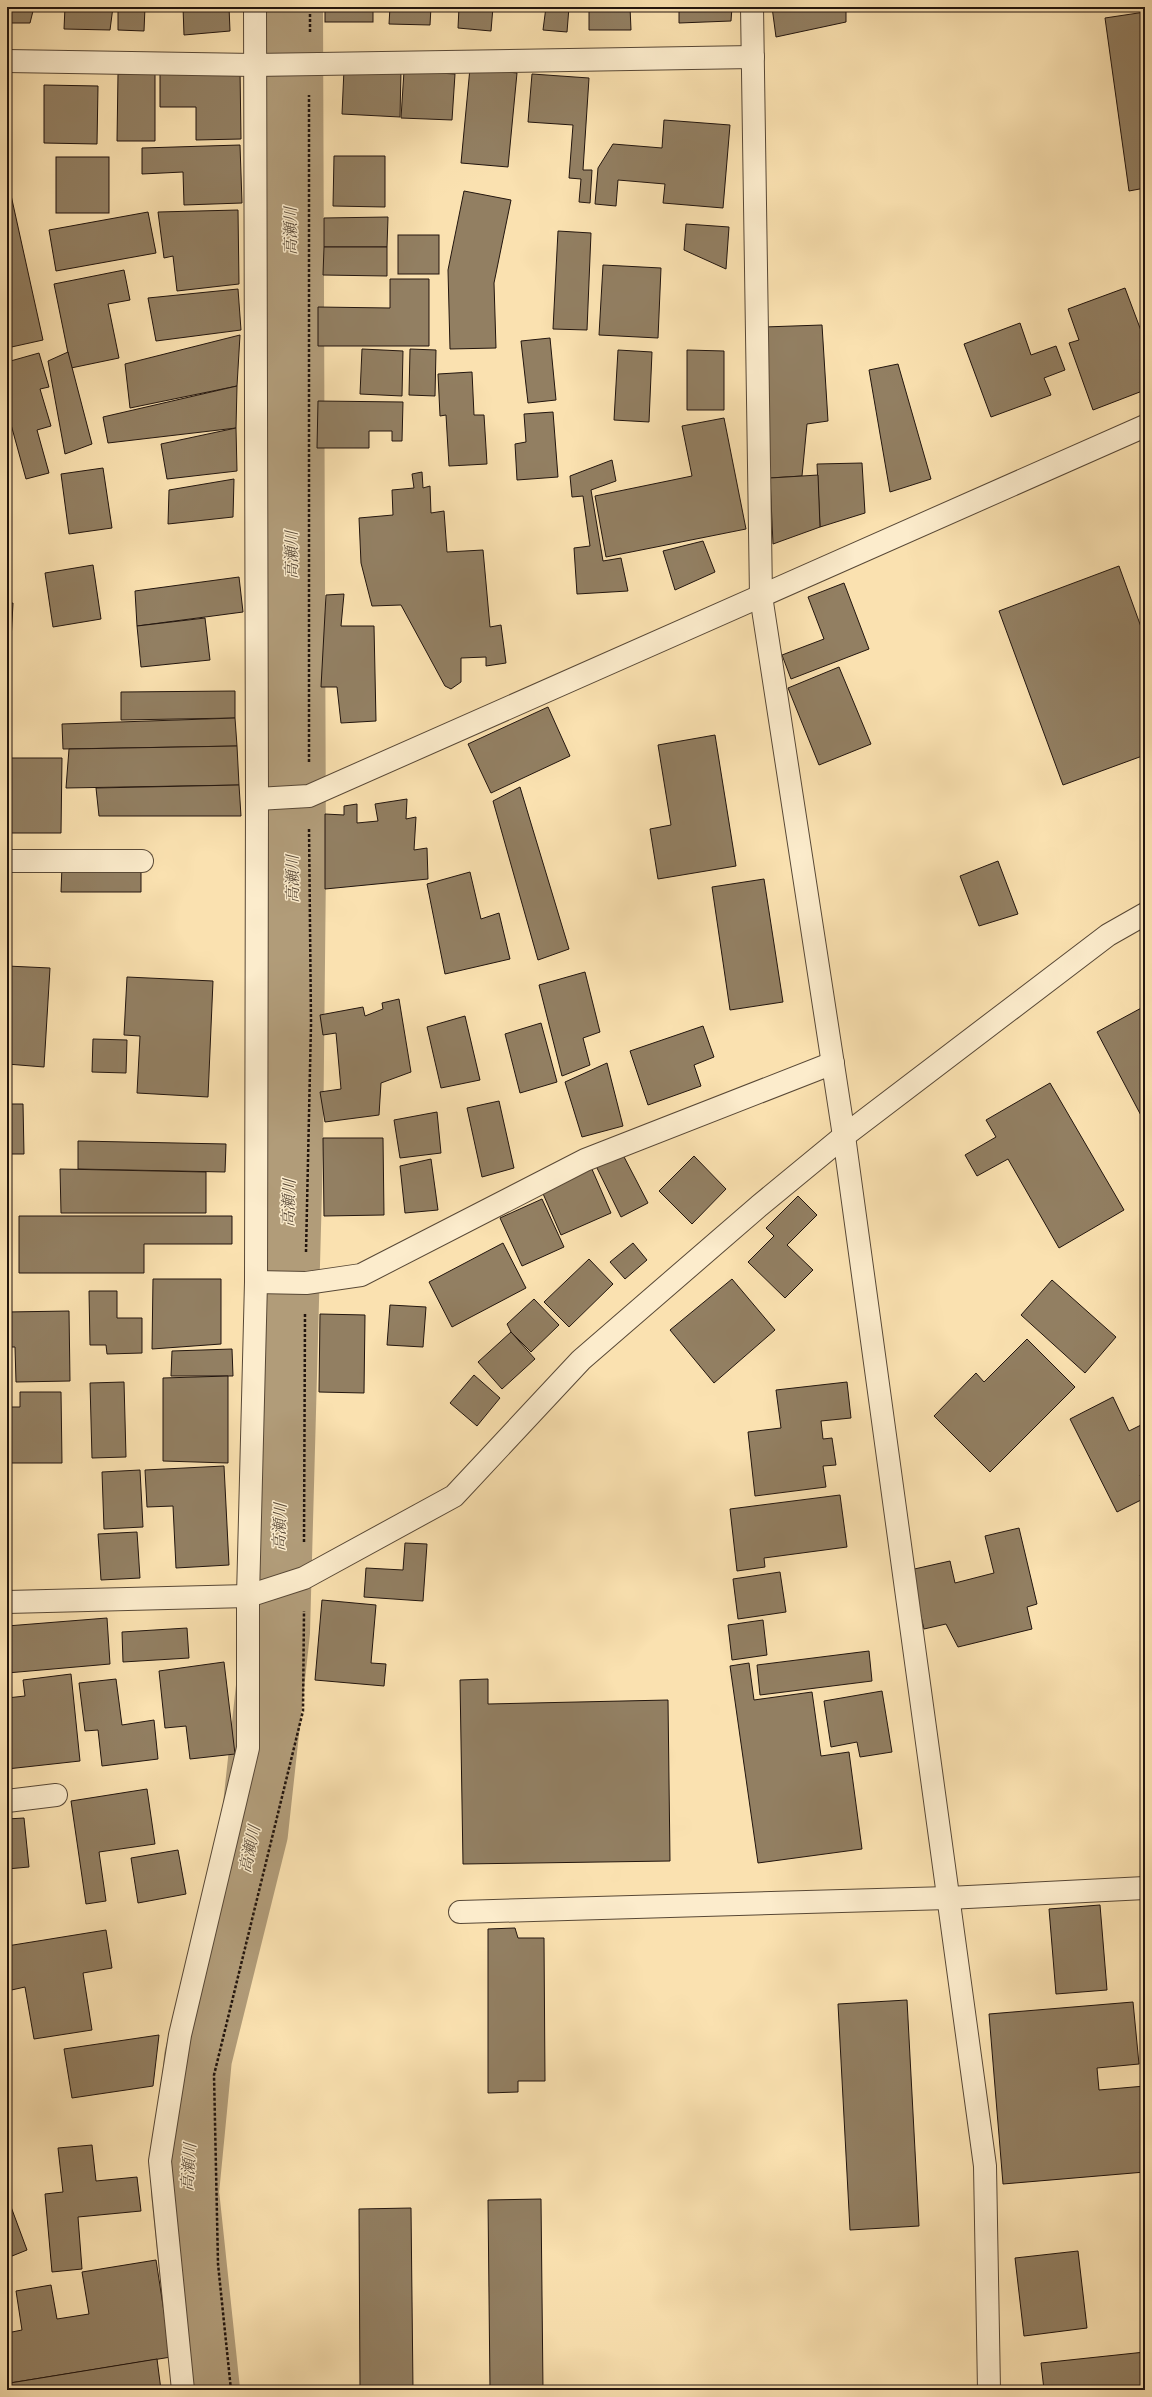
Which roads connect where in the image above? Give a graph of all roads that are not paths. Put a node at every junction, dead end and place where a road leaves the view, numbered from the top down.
1 (256, 7) edge
2 (752, 7) edge
3 (753, 57) junction
4 (7, 61) edge
5 (254, 65) junction
6 (1145, 426) edge
7 (761, 596) junction
8 (257, 799) junction
9 (7, 861) edge
10 (142, 861) dead end
11 (1145, 914) edge
12 (833, 1063) junction
13 (844, 1136) junction
14 (256, 1282) junction
15 (248, 1596) junction
16 (7, 1602) edge
17 (56, 1795) dead end
18 (7, 1801) edge
19 (1145, 1888) edge
20 (948, 1898) junction
21 (460, 1912) dead end
22 (183, 2390) edge
23 (989, 2390) edge

1 - 5 street
2 - 3 street
3 - 5 street
3 - 7 street
4 - 5 street
5 - 8 street
6 - 7 street
7 - 8 street
7 - 12 street
8 - 14 street
9 - 10 street
11 - 13 street
12 - 13 street
12 - 14 street
13 - 15 street
13 - 20 street
14 - 15 street
15 - 16 street
15 - 22 street
17 - 18 street
19 - 20 street
20 - 21 street
20 - 23 street

